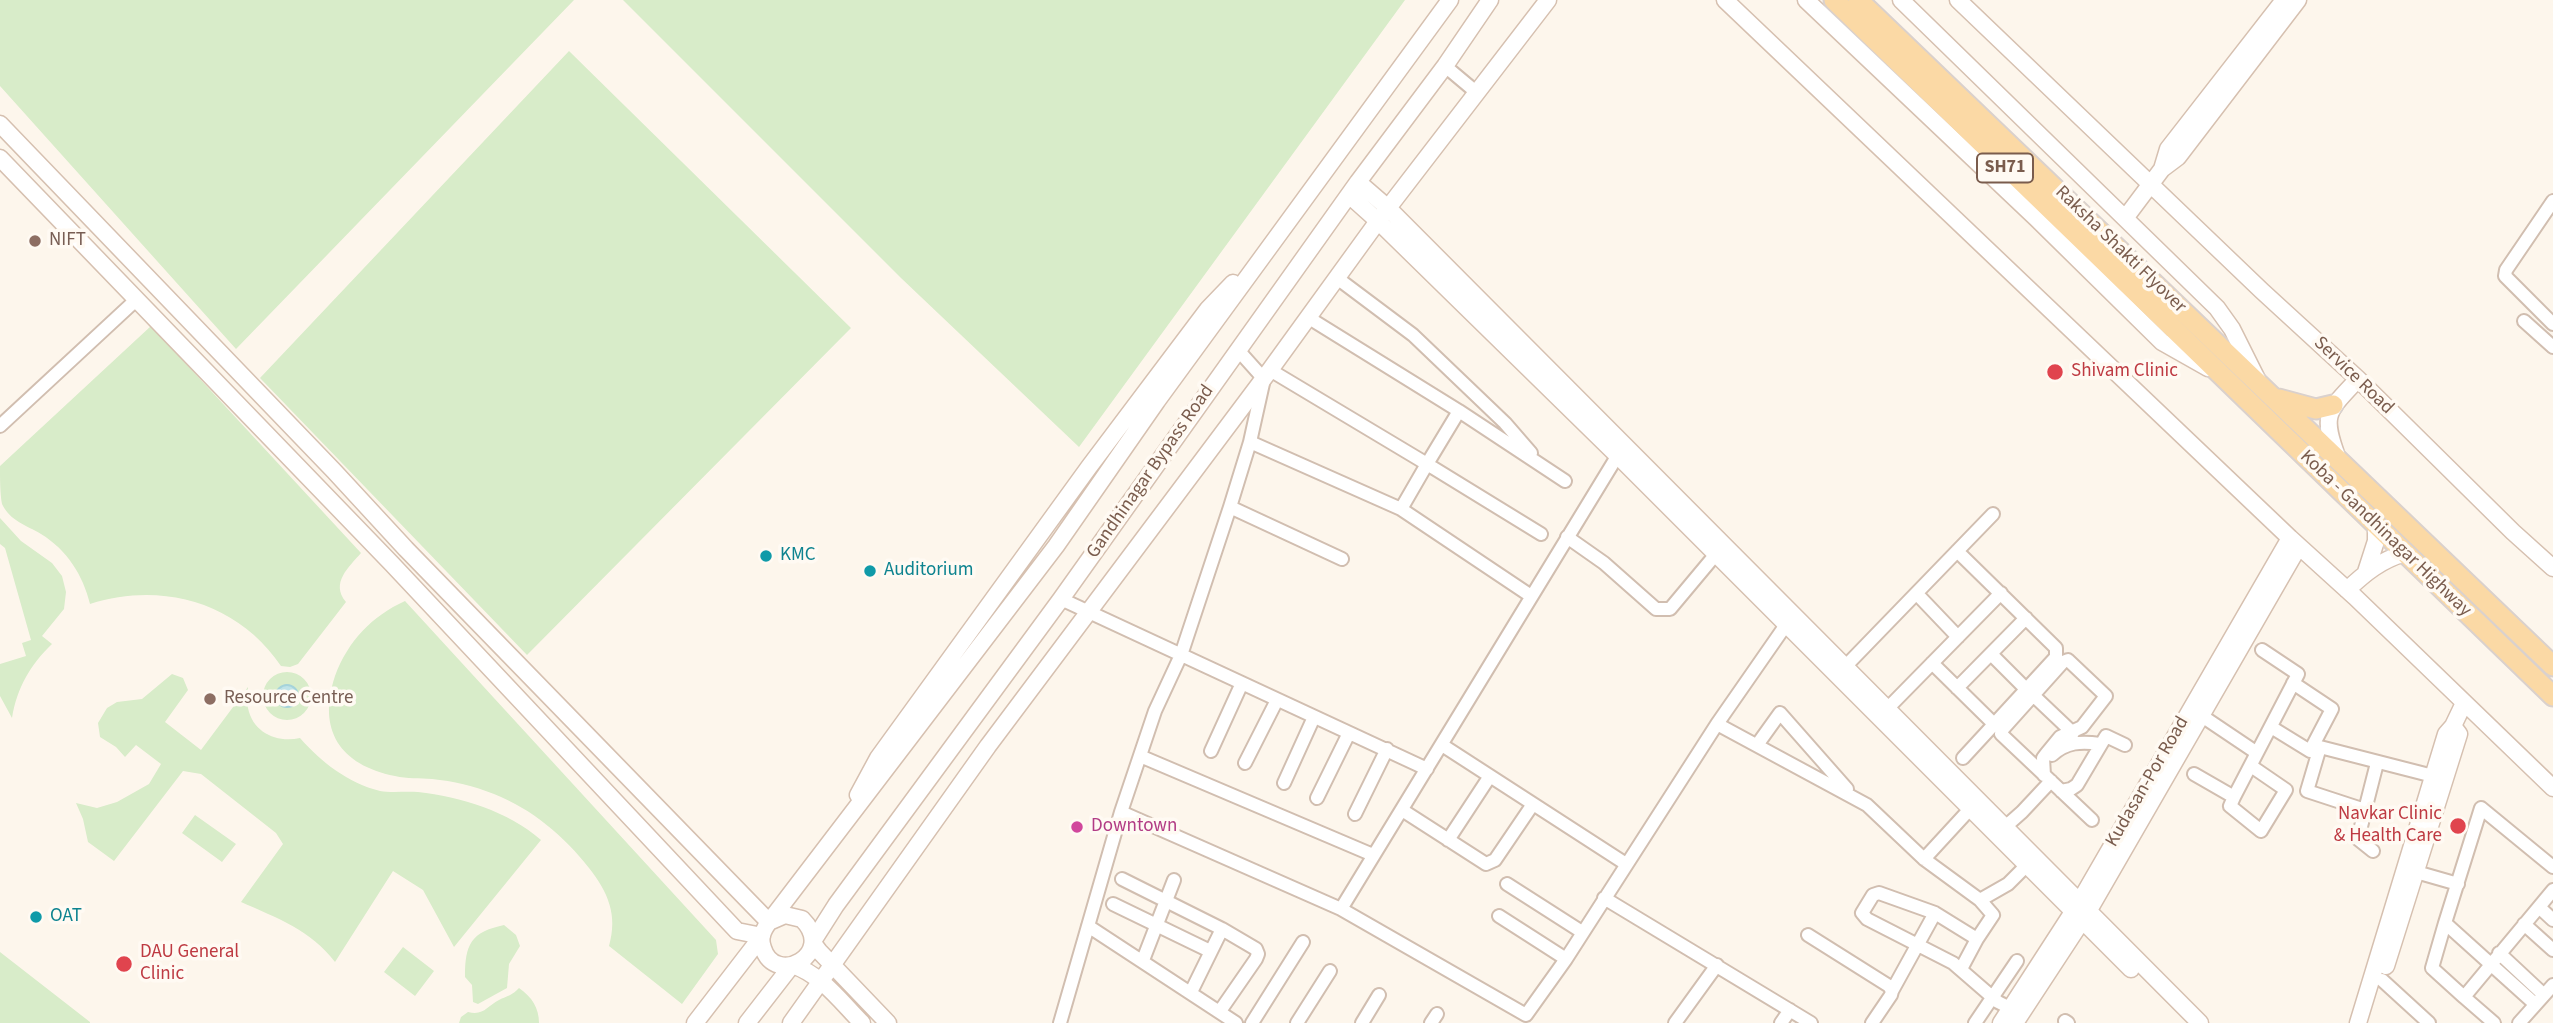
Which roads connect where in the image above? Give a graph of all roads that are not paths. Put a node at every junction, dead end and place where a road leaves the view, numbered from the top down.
1 (1450, 0) edge
2 (1490, 0) edge
3 (1548, 0) edge
4 (1725, 0) edge
5 (1806, 0) edge
6 (1834, 0) edge
7 (1858, 0) edge
8 (1901, 0) edge
9 (1958, 0) edge
10 (2284, 0) edge
11 (2298, 0) edge
12 (1445, 66) junction
13 (1476, 92) junction
14 (0, 124) edge
15 (0, 159) edge
16 (2162, 169) junction
17 (49, 174) junction
18 (2152, 183) junction
19 (1353, 189) junction
20 (30, 192) junction
21 (2553, 201) edge
22 (1383, 214) junction
23 (2126, 218) junction
24 (1337, 278) junction
25 (137, 299) junction
26 (1309, 318) junction
27 (2524, 320) dead end
28 (2553, 324) edge
29 (2553, 347) edge
30 (1238, 350) junction
31 (2216, 372) junction
32 (1267, 374) junction
33 (2358, 379) junction
34 (2266, 390) junction
35 (2333, 405) junction
36 (1459, 411) junction
37 (0, 426) edge
38 (1250, 442) junction
39 (1621, 449) junction
40 (1534, 459) junction
41 (2339, 461) junction
42 (1427, 464) junction
43 (1565, 481) dead end
44 (1230, 507) junction
45 (1401, 509) junction
46 (1993, 514) dead end
47 (2376, 526) junction
48 (1541, 534) dead end
49 (1567, 537) junction
50 (2295, 542) junction
51 (406, 549) junction
52 (1957, 551) junction
53 (2405, 553) junction
54 (1716, 554) junction
55 (2550, 558) edge
56 (1342, 559) dead end
57 (392, 564) junction
58 (2366, 572) junction
59 (2347, 590) junction
60 (2001, 593) junction
61 (1917, 594) junction
62 (1531, 596) junction
63 (1061, 599) junction
64 (1090, 612) junction
65 (2026, 618) junction
66 (1790, 619) junction
67 (1958, 637) junction
68 (2262, 650) dead end
69 (1991, 654) junction
70 (1181, 655) junction
71 (1932, 663) junction
72 (2553, 667) edge
73 (1842, 671) junction
74 (1242, 683) junction
75 (2293, 684) junction
76 (1957, 688) junction
77 (2030, 692) junction
78 (2553, 696) edge
79 (1277, 700) junction
80 (2464, 703) junction
81 (1888, 708) junction
82 (2196, 712) junction
83 (1314, 717) junction
84 (2484, 722) junction
85 (1717, 724) junction
86 (1994, 724) junction
87 (2271, 727) junction
88 (2456, 730) junction
89 (1349, 733) junction
90 (2073, 733) junction
91 (2100, 744) junction
92 (1442, 745) junction
93 (1758, 745) junction
94 (2125, 745) dead end
95 (1387, 749) junction
96 (1211, 751) dead end
97 (2257, 752) junction
98 (1140, 756) junction
99 (1963, 758) dead end
100 (1245, 763) dead end
101 (2377, 763) junction
102 (2251, 766) junction
103 (1427, 769) junction
104 (2046, 774) junction
105 (2194, 774) dead end
106 (1490, 776) junction
107 (2439, 778) junction
108 (1283, 783) dead end
109 (2553, 788) edge
110 (2061, 791) junction
111 (1852, 794) junction
112 (2234, 797) junction
113 (1317, 798) dead end
114 (1533, 804) junction
115 (1970, 809) junction
116 (1402, 810) junction
117 (2364, 810) junction
118 (1121, 812) junction
119 (1355, 814) dead end
120 (2092, 820) dead end
121 (2010, 821) junction
122 (1447, 840) junction
123 (2373, 851) dead end
124 (1373, 855) junction
125 (1924, 859) junction
126 (1626, 864) junction
127 (2026, 865) junction
128 (2553, 867) edge
129 (2416, 872) junction
130 (1122, 879) dead end
131 (1174, 880) dead end
132 (1507, 884) dead end
133 (2458, 884) junction
134 (2553, 890) edge
135 (1604, 898) junction
136 (1980, 900) junction
137 (1166, 901) junction
138 (1113, 904) dead end
139 (2539, 907) junction
140 (1341, 909) junction
141 (2081, 910) junction
142 (1936, 914) junction
143 (1499, 916) dead end
144 (2553, 920) edge
145 (2445, 923) junction
146 (1156, 924) junction
147 (2524, 924) junction
148 (1088, 926) junction
149 (765, 929) junction
150 (1222, 929) junction
151 (1582, 932) junction
152 (1808, 935) dead end
153 (1977, 939) junction
154 (1303, 942) dead end
155 (813, 943) junction
156 (1920, 944) junction
157 (2553, 950) edge
158 (1210, 951) junction
159 (2495, 958) junction
160 (1566, 959) junction
161 (1143, 960) junction
162 (2017, 961) dead end
163 (833, 963) junction
164 (792, 965) junction
165 (1717, 965) junction
166 (1961, 969) junction
167 (1330, 971) dead end
168 (2382, 980) junction
169 (821, 982) junction
170 (1892, 991) junction
171 (1191, 992) junction
172 (1379, 995) dead end
173 (1992, 995) junction
174 (2544, 995) edge
175 (2464, 997) junction
176 (1790, 1010) junction
177 (1220, 1011) junction
178 (2013, 1016) edge
179 (1524, 1019) edge
180 (1679, 1022) edge
181 (695, 1023) edge
182 (747, 1023) edge
183 (791, 1023) edge
184 (862, 1023) edge
185 (888, 1023) edge
186 (1060, 1023) edge
187 (1236, 1023) edge
188 (1252, 1023) edge
189 (1298, 1023) edge
190 (1362, 1023) edge
191 (1781, 1023) edge
192 (1811, 1023) edge
193 (1872, 1023) edge
194 (1975, 1023) edge
195 (2001, 1023) edge
196 (2185, 1023) edge
197 (2200, 1023) edge
198 (2358, 1023) edge
199 (2368, 1023) edge
200 (2428, 1023) edge
201 (2494, 1023) edge
202 (2519, 1023) edge

1 - 149 street, Gandhinagar Bypass Road
2 - 12 street, Gandhinagar Bypass Road
3 - 13 street
4 - 50 street
5 - 31 street
6 - 31 main road, Raksha Shakti Flyover / SH71
7 - 34 main road, Raksha Shakti Flyover / SH71
8 - 23 street
9 - 18 street, Service Road
10 - 16 street
11 - 16 street
12 - 13 street
12 - 19 street, Gandhinagar Bypass Road
13 - 22 street
14 - 17 street
15 - 20 street
16 - 18 street
17 - 20 street
17 - 51 street
18 - 23 street
18 - 33 street, Service Road
19 - 22 street
19 - 30 street, Gandhinagar Bypass Road
20 - 25 street
21 - 28 street
22 - 24 street
22 - 39 street
23 - 34 street
24 - 26 street
24 - 40 street
25 - 37 street
25 - 57 street
26 - 32 street
26 - 36 street
27 - 29 street
30 - 32 street
30 - 63 street, Gandhinagar Bypass Road
31 - 47 main road, Koba - Gandhinagar Highway / SH71
32 - 38 street
32 - 42 street
32 - 64 street
33 - 35 street
33 - 55 street, Service Road
34 - 35 main road
34 - 41 main road, SH71
35 - 41 street
36 - 40 street
36 - 42 street
38 - 44 street
38 - 45 street
39 - 49 street
39 - 54 street
39 - 66 street
40 - 43 street
41 - 72 main road, SH71
42 - 45 street
42 - 48 street
44 - 56 street
44 - 70 street
45 - 62 street
46 - 52 street
47 - 53 main road, Koba - Gandhinagar Highway / SH71
47 - 58 street
49 - 54 street
49 - 62 street
50 - 59 street
50 - 82 street, Kudasan-Por Road
51 - 57 street
51 - 149 street
52 - 60 street
52 - 61 street
53 - 58 street
53 - 78 main road, Koba - Gandhinagar Highway / SH71
54 - 66 street
57 - 149 street
58 - 59 street
59 - 80 street
60 - 65 street
60 - 67 street
61 - 67 street
61 - 73 street
62 - 92 street
63 - 64 street
63 - 155 street, Gandhinagar Bypass Road
64 - 70 street
64 - 163 street
65 - 69 street
65 - 77 street
66 - 73 street
66 - 85 street
67 - 71 street
68 - 75 street
69 - 76 street
69 - 77 street
70 - 74 street
70 - 98 street
71 - 76 street
71 - 81 street
73 - 81 street
73 - 115 street
74 - 79 street
74 - 96 street
75 - 87 street
75 - 87 street
76 - 86 street
77 - 86 street
77 - 90 street
77 - 90 street
77 - 104 street
79 - 83 street
79 - 100 street
80 - 84 street
80 - 88 street
81 - 121 street
82 - 97 street
82 - 141 street, Kudasan-Por Road
83 - 89 street
83 - 108 street
84 - 88 street
84 - 109 street
85 - 93 street
85 - 126 street
86 - 99 street
87 - 97 street
88 - 107 street
89 - 95 street
89 - 113 street
90 - 104 street
91 - 94 street
91 - 104 street
91 - 110 street
92 - 103 street
92 - 106 street
93 - 111 street
93 - 111 street
95 - 103 street
95 - 119 street
97 - 102 street
98 - 118 street
98 - 124 street
101 - 107 street
101 - 117 street
101 - 117 street
102 - 112 street
102 - 112 street
103 - 116 street
104 - 110 street
104 - 121 street
105 - 112 street
106 - 114 street
106 - 122 street
107 - 129 street
107 - 198 street
110 - 120 street
111 - 125 street
114 - 122 street
114 - 126 street
115 - 125 street
115 - 127 street
116 - 122 street
116 - 124 street
117 - 123 street
118 - 140 street
118 - 148 street
121 - 141 street
124 - 140 street
125 - 136 street
126 - 135 street
127 - 136 street
127 - 141 street
128 - 133 street
129 - 133 street
129 - 168 street
130 - 137 street
131 - 137 street
132 - 151 street
133 - 145 street
134 - 139 street
135 - 151 street
135 - 165 street
136 - 153 street
137 - 146 street
137 - 150 street
138 - 146 street
139 - 144 street
139 - 147 street
140 - 179 street
141 - 178 street, Kudasan-Por Road
141 - 196 street
141 - 197 street
142 - 153 street
142 - 156 street
142 - 156 street
143 - 160 street
145 - 159 street
145 - 175 street
146 - 158 street
146 - 161 street
147 - 157 street
147 - 159 street
148 - 161 street
148 - 186 street
149 - 155 street
149 - 164 street
149 - 181 street, Gandhinagar Bypass Road
150 - 158 street
150 - 177 street
151 - 160 street
152 - 170 street
153 - 166 street
154 - 188 street
155 - 163 street
155 - 164 street
156 - 166 street
156 - 170 street
158 - 171 street
159 - 174 street
159 - 175 street
160 - 179 street
161 - 171 street
162 - 173 street
163 - 169 street
163 - 185 street
164 - 169 street
164 - 182 street
165 - 176 street
165 - 180 street
166 - 173 street
167 - 189 street
168 - 199 street
168 - 200 street
169 - 183 street
169 - 184 street
170 - 193 street
171 - 177 street
172 - 190 street
173 - 178 street
173 - 194 street
174 - 202 street
175 - 201 street
176 - 191 street
176 - 192 street
177 - 187 street
178 - 195 street, Kudasan-Por Road

